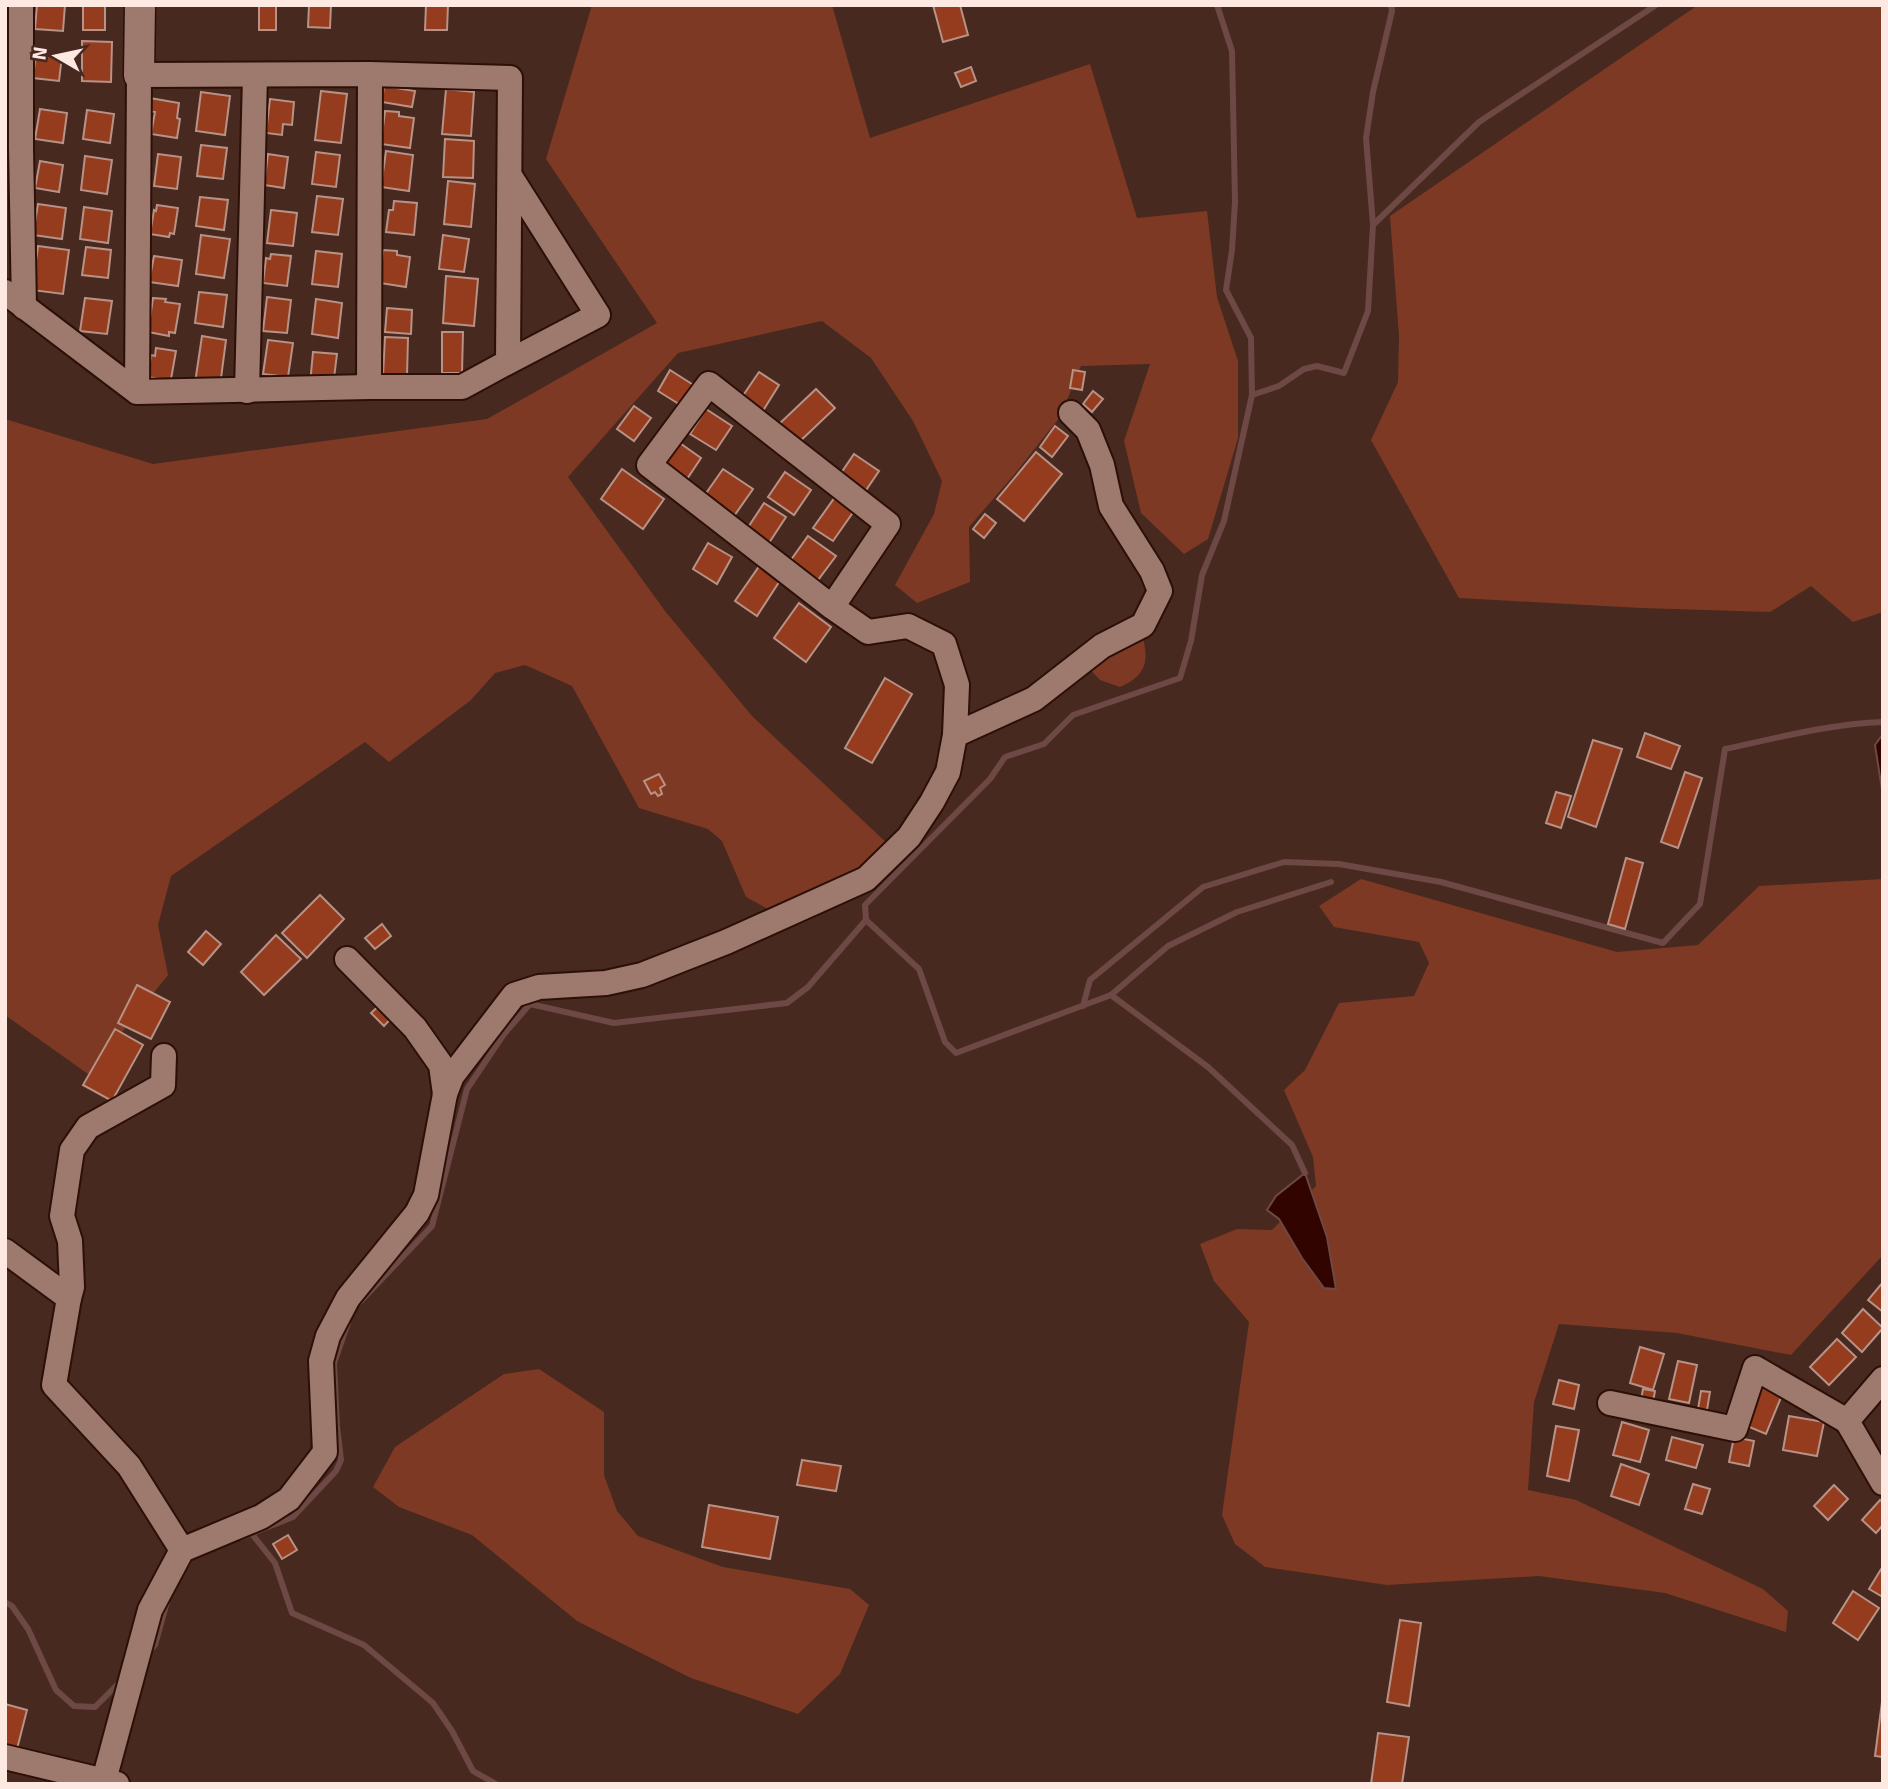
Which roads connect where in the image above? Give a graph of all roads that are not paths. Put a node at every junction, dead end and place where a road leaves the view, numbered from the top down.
1 (21, 5) edge
2 (140, 5) edge
3 (370, 74) junction
4 (139, 75) junction
5 (255, 76) junction
6 (13, 142) edge
7 (510, 176) junction
8 (14, 300) edge
9 (508, 362) junction
10 (369, 387) junction
11 (247, 391) junction
12 (138, 392) junction
13 (1071, 413) dead end
14 (832, 607) junction
15 (955, 735) junction
16 (347, 959) dead end
17 (164, 1056) dead end
18 (445, 1094) junction
19 (5, 1251) edge
20 (69, 1298) junction
21 (1883, 1379) edge
22 (1610, 1403) dead end
23 (1847, 1421) junction
24 (1883, 1483) edge
25 (182, 1550) junction
26 (5, 1757) edge
27 (108, 1783) edge

1 - 6 street
2 - 4 street
3 - 5 street
3 - 7 street
3 - 10 street
4 - 5 street
4 - 12 street
5 - 11 street
6 - 8 street
7 - 9 street
7 - 9 street
8 - 12 street
9 - 10 street
10 - 11 street
11 - 12 street
13 - 15 street
14 - 14 street
14 - 15 street
15 - 18 street
16 - 18 street
17 - 20 street
18 - 25 street
19 - 20 street
20 - 25 street
21 - 23 street
22 - 23 street
23 - 24 street
25 - 27 street
26 - 27 street

